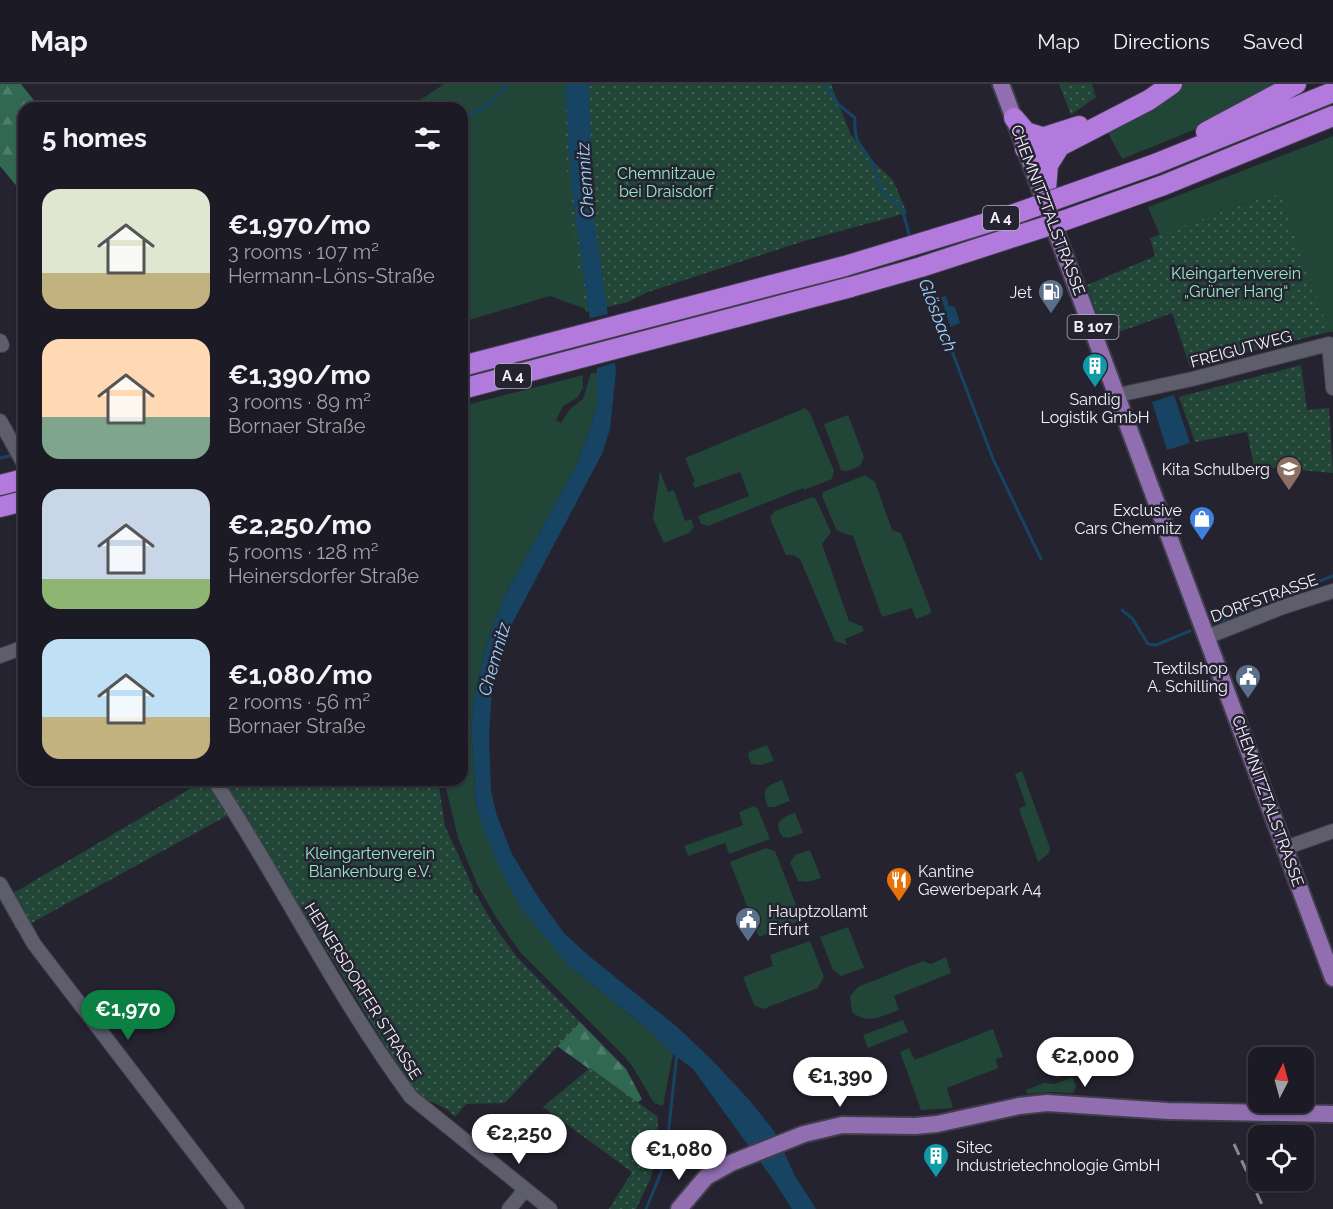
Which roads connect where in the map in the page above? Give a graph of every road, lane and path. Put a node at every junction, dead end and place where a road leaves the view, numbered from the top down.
1 (1001, 84) edge
2 (1172, 84) edge
3 (1296, 84) edge
4 (1333, 92) edge
5 (1333, 116) edge
6 (1014, 118) junction
7 (1333, 128) edge
8 (1299, 131) junction
9 (1051, 142) junction
10 (1025, 149) junction
11 (1152, 163) junction
12 (1045, 202) junction
13 (468, 364) edge
14 (468, 387) edge
15 (1333, 387) edge
16 (1118, 395) junction
17 (2, 426) edge
18 (18, 454) edge
19 (18, 480) edge
20 (0, 485) edge
21 (18, 502) edge
22 (0, 507) edge
23 (1333, 591) edge
24 (1207, 637) junction
25 (18, 649) edge
26 (0, 656) edge
27 (218, 786) edge
28 (1333, 831) edge
29 (1285, 848) junction
30 (0, 884) edge
31 (1333, 978) edge
32 (1333, 1114) edge
33 (525, 1190) junction
34 (237, 1209) edge
35 (509, 1209) edge
36 (550, 1209) edge
37 (679, 1209) edge

1 - 6 main road, CHEMNITZTALSTRASSE / B 107
2 - 9 highway
3 - 11 highway
4 - 11 highway, A 4
5 - 8 highway, A 4
6 - 9 highway
6 - 10 main road, CHEMNITZTALSTRASSE / B 107
7 - 8 highway
8 - 14 highway, A 4, bridge
9 - 10 highway
9 - 12 highway
10 - 12 main road, CHEMNITZTALSTRASSE / B 107
11 - 13 highway, A 4, bridge
12 - 16 main road, CHEMNITZTALSTRASSE / B 107
15 - 16 street, FREIGUTWEG
16 - 24 main road, CHEMNITZTALSTRASSE / B 107
17 - 18 street
19 - 20 highway
21 - 22 highway
23 - 24 street, DORFSTRASSE
24 - 29 main road, CHEMNITZTALSTRASSE / B 107
25 - 26 street
27 - 33 street, HEINERSDORFER STRASSE
28 - 29 street
29 - 31 main road, CHEMNITZTALSTRASSE / B 107
30 - 34 street
32 - 37 main road
33 - 35 street
33 - 36 street, HEINERSDORFER STRASSE

